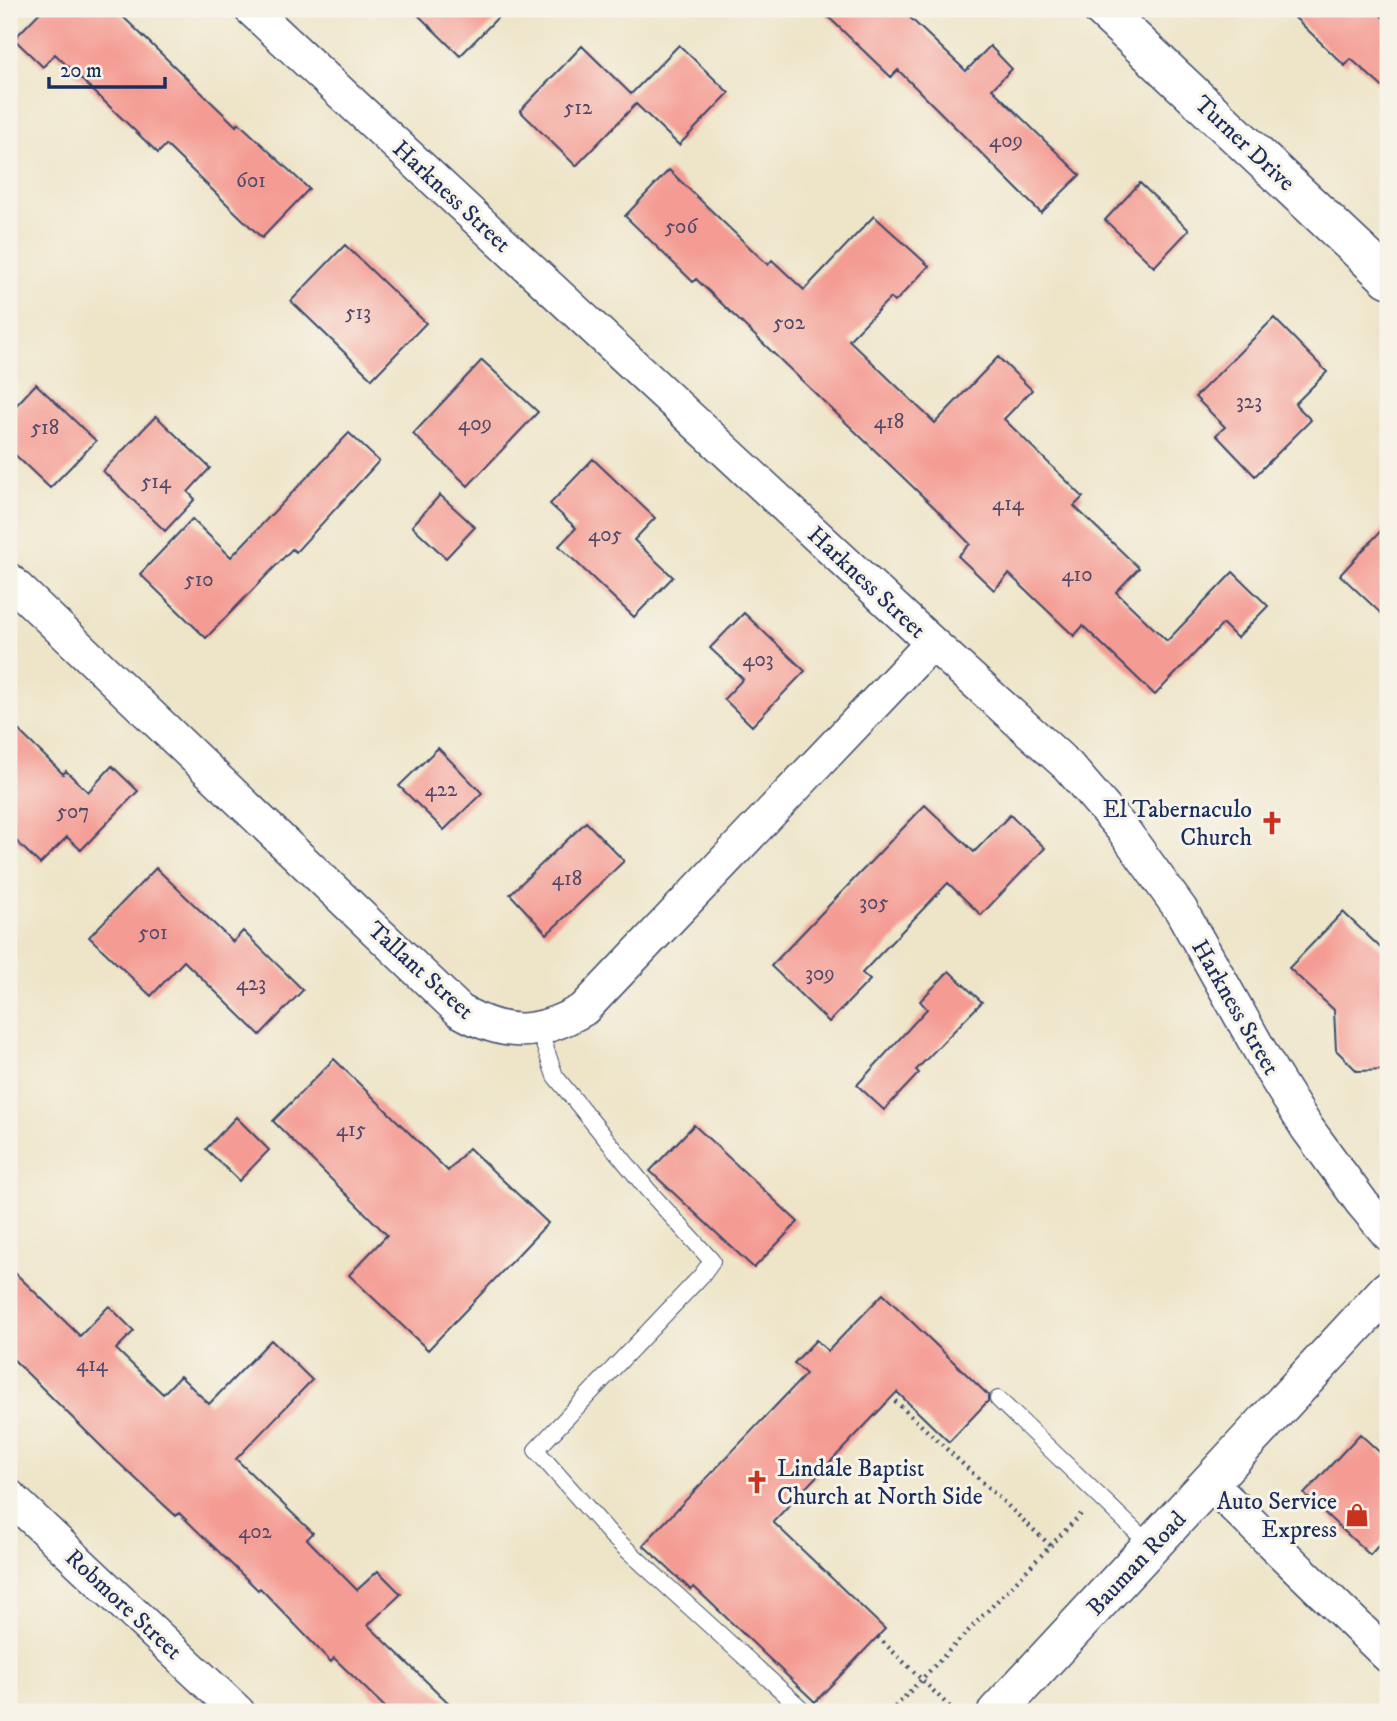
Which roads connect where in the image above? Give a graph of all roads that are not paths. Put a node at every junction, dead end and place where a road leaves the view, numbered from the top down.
1 (251, 9) edge
2 (1102, 9) edge
3 (1388, 278) edge
4 (9, 580) edge
5 (932, 643) junction
6 (539, 1030) junction
7 (1388, 1234) edge
8 (1388, 1290) edge
9 (998, 1399) dead end
10 (1210, 1483) junction
11 (9, 1496) edge
12 (1151, 1546) junction
13 (1388, 1656) edge
14 (238, 1712) edge
15 (805, 1712) edge
16 (998, 1712) edge

1 - 5 street, Harkness Street
2 - 3 street, Turner Drive
4 - 6 street, Tallant Street
5 - 6 street, Tallant Street
5 - 7 street, Harkness Street
6 - 15 lane
8 - 10 street, Bauman Road
9 - 12 lane
10 - 12 street, Bauman Road
10 - 13 street
11 - 14 street, Robmore Street
12 - 16 street, Bauman Road

